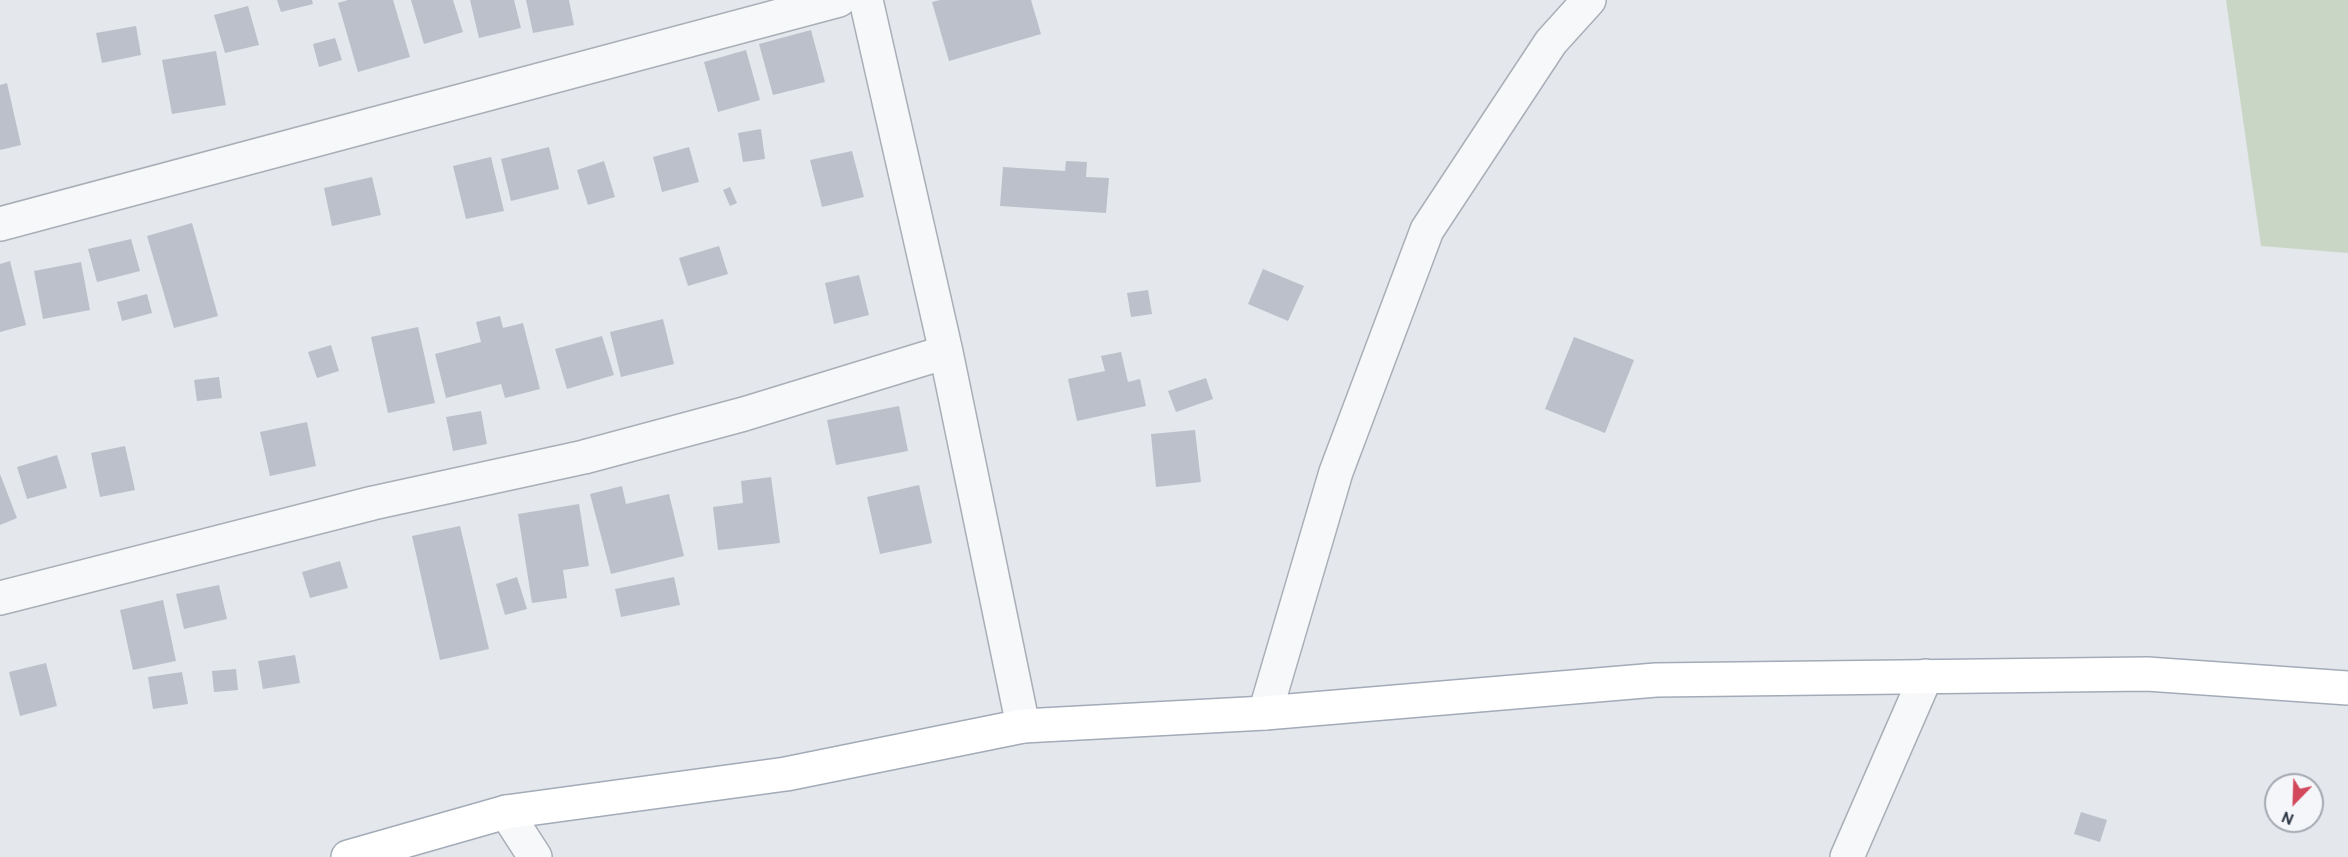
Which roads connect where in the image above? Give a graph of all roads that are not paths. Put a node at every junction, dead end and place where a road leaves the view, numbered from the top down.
1 (839, 0) edge
2 (866, 0) edge
3 (1589, 0) edge
4 (0, 225) edge
5 (946, 352) junction
6 (0, 598) edge
7 (1926, 676) junction
8 (2348, 688) edge
9 (1265, 713) junction
10 (1023, 726) junction
11 (506, 812) junction
12 (348, 857) edge
13 (535, 857) edge
14 (1847, 857) edge

1 - 4 street
2 - 5 street
3 - 9 street
5 - 6 street
5 - 10 street
7 - 8 main road
7 - 9 main road
7 - 14 street
9 - 10 main road
10 - 11 main road
11 - 12 main road
11 - 13 street

